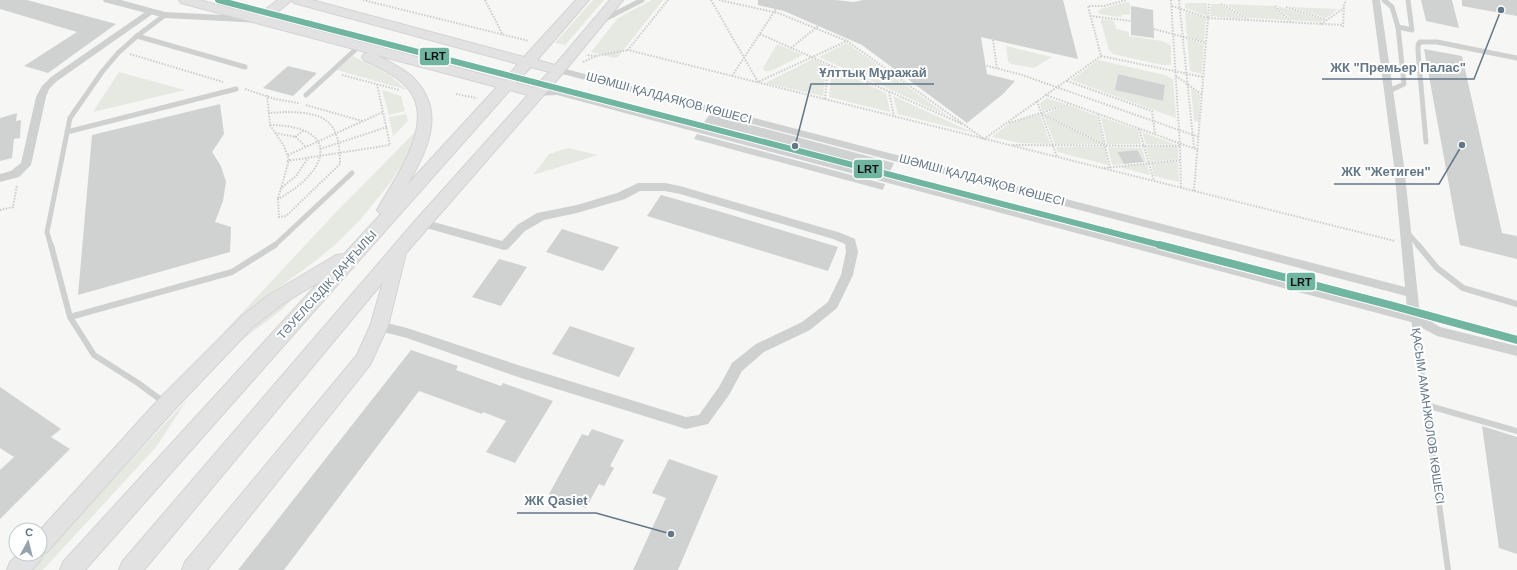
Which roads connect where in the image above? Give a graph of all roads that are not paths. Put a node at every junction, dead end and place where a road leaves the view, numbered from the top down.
1 (108, 0) edge
2 (185, 0) edge
3 (286, 0) edge
4 (298, 0) edge
5 (583, 0) edge
6 (616, 0) edge
7 (642, 0) edge
8 (1376, 0) edge
9 (1384, 0) edge
10 (1408, 0) edge
11 (151, 11) junction
12 (165, 15) junction
13 (260, 20) junction
14 (596, 24) junction
15 (1398, 27) junction
16 (137, 36) junction
17 (324, 36) junction
18 (355, 50) junction
19 (1517, 58) edge
20 (527, 62) junction
21 (245, 67) dead end
22 (558, 70) junction
23 (505, 86) junction
24 (236, 89) dead end
25 (1389, 91) junction
26 (537, 93) junction
27 (306, 95) dead end
28 (67, 132) junction
29 (1426, 142) dead end
30 (352, 173) dead end
31 (0, 178) edge
32 (423, 223) junction
33 (1406, 231) junction
34 (375, 232) junction
35 (400, 249) junction
36 (357, 250) junction
37 (1411, 292) junction
38 (1517, 304) edge
39 (70, 317) junction
40 (1414, 318) junction
41 (379, 326) junction
42 (1517, 352) edge
43 (167, 404) junction
44 (1426, 405) junction
45 (1517, 431) edge
46 (48, 536) edge
47 (25, 562) edge
48 (18, 570) edge
49 (71, 570) edge
50 (130, 570) edge
51 (193, 570) edge
52 (1448, 570) edge

1 - 11 street
2 - 13 main road, ШӘМШІ ҚАЛДАЯҚОВ КӨШЕСІ
3 - 13 main road
4 - 20 main road, ШӘМШІ ҚАЛДАЯҚОВ КӨШЕСІ
5 - 20 main road, ТӘУЕЛСІЗДІК ДАҢҒЫЛЫ
6 - 14 main road
7 - 14 lane
8 - 25 street, ҚАСЫМ АМАНЖОЛОВ КӨШЕСІ
9 - 15 lane
10 - 15 lane
11 - 12 street
11 - 31 street
12 - 13 street
12 - 16 lane
13 - 17 main road, ШӘМШІ ҚАЛДАЯҚОВ КӨШЕСІ
14 - 22 main road
15 - 25 lane
16 - 21 lane
16 - 28 lane
17 - 18 main road
17 - 23 main road, ШӘМШІ ҚАЛДАЯҚОВ КӨШЕСІ
18 - 27 lane
18 - 34 main road
19 - 29 lane
20 - 22 main road, ШӘМШІ ҚАЛДАЯҚОВ КӨШЕСІ
20 - 23 main road, ТӘУЕЛСІЗДІК ДАҢҒЫЛЫ
22 - 26 main road
22 - 37 street, ШӘМШІ ҚАЛДАЯҚОВ КӨШЕСІ
23 - 26 main road, ШӘМШІ ҚАЛДАЯҚОВ КӨШЕСІ
23 - 34 main road, ТӘУЕЛСІЗДІК ДАҢҒЫЛЫ
24 - 28 lane
25 - 33 street, ҚАСЫМ АМАНЖОЛОВ КӨШЕСІ
26 - 32 main road
26 - 40 street, ШӘМШІ ҚАЛДАЯҚОВ КӨШЕСІ
28 - 39 lane
30 - 39 lane
32 - 35 main road
32 - 41 street
33 - 37 street, ҚАСЫМ АМАНЖОЛОВ КӨШЕСІ
33 - 38 lane
34 - 36 main road, ТӘУЕЛСІЗДІК ДАҢҒЫЛЫ
35 - 41 main road
35 - 50 main road
36 - 43 main road
36 - 49 main road, ТӘУЕЛСІЗДІК ДАҢҒЫЛЫ
37 - 40 street, ҚАСЫМ АМАНЖОЛОВ КӨШЕСІ
39 - 43 lane
40 - 42 street, ШӘМШІ ҚАЛДАЯҚОВ КӨШЕСІ
40 - 44 lane, ҚАСЫМ АМАНЖОЛОВ КӨШЕСІ
41 - 51 main road
43 - 46 main road
44 - 45 lane
44 - 52 lane, ҚАСЫМ АМАНЖОЛОВ КӨШЕСІ
47 - 48 main road

